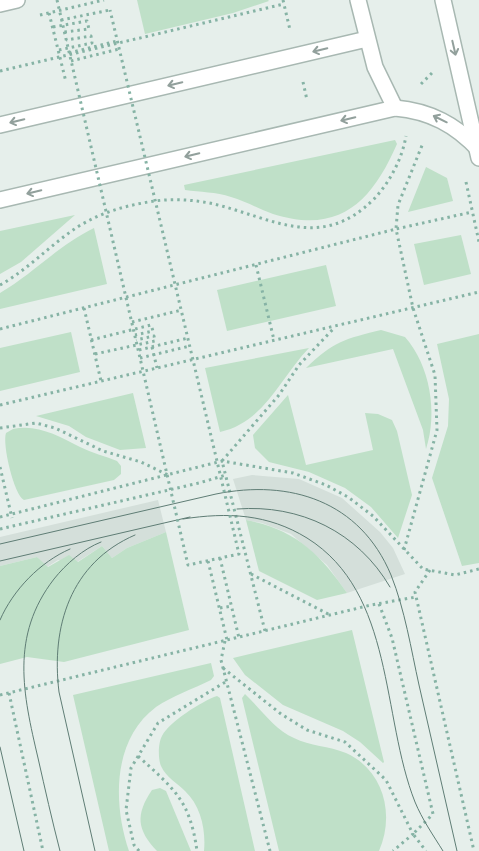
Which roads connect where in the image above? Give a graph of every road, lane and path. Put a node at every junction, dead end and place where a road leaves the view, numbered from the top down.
1 (17, 0) edge
2 (56, 0) edge
3 (104, 0) edge
4 (358, 0) edge
5 (444, 0) edge
6 (0, 4) edge
7 (284, 4) dead end
8 (50, 13) junction
9 (33, 17) dead end
10 (61, 20) junction
11 (53, 27) junction
12 (64, 32) junction
13 (368, 38) junction
14 (66, 40) junction
15 (117, 41) junction
16 (119, 49) junction
17 (59, 50) junction
18 (85, 50) junction
19 (69, 53) junction
20 (60, 57) junction
21 (71, 61) junction
22 (0, 71) edge
23 (66, 82) dead end
24 (396, 108) junction
25 (431, 115) junction
26 (0, 125) edge
27 (407, 130) dead end
28 (400, 136) dead end
29 (406, 136) junction
30 (424, 140) junction
31 (430, 142) dead end
32 (478, 151) edge
33 (464, 174) dead end
34 (154, 186) dead end
35 (144, 188) dead end
36 (106, 197) dead end
37 (96, 199) dead end
38 (0, 200) edge
39 (472, 212) junction
40 (396, 229) junction
41 (479, 242) edge
42 (256, 265) junction
43 (0, 285) edge
44 (479, 292) edge
45 (84, 308) junction
46 (413, 308) junction
47 (182, 310) junction
48 (132, 322) junction
49 (336, 326) junction
50 (0, 329) edge
51 (135, 335) junction
52 (188, 338) junction
53 (91, 340) junction
54 (136, 340) junction
55 (274, 340) junction
56 (190, 346) junction
57 (152, 347) junction
58 (138, 350) junction
59 (95, 354) junction
60 (140, 358) junction
61 (157, 368) junction
62 (101, 381) junction
63 (0, 404) edge
64 (0, 428) edge
65 (222, 461) junction
66 (0, 467) edge
67 (168, 475) junction
68 (226, 475) junction
69 (11, 514) junction
70 (0, 517) edge
71 (12, 518) dead end
72 (0, 530) edge
73 (404, 550) junction
74 (220, 558) junction
75 (208, 561) junction
76 (479, 569) edge
77 (430, 570) junction
78 (250, 574) junction
79 (416, 597) junction
80 (379, 604) junction
81 (232, 606) junction
82 (220, 608) junction
83 (330, 616) junction
84 (265, 632) junction
85 (239, 638) junction
86 (226, 641) junction
87 (223, 668) junction
88 (226, 681) junction
89 (8, 693) junction
90 (0, 695) edge
91 (138, 756) junction
92 (413, 834) junction
93 (43, 851) edge
94 (139, 851) edge
95 (197, 851) edge
96 (270, 851) edge
97 (393, 851) edge
98 (426, 851) edge
99 (474, 851) edge

1 - 6 street
2 - 10 path, bridge
3 - 8 path
4 - 13 street
5 -> 32 street
7 - 18 path
8 - 9 path
8 - 11 path
10 - 12 path, bridge
10 - 15 path, bridge
11 - 12 path
11 - 17 path
12 - 14 path, bridge
13 - 24 street
13 -> 26 street
14 - 17 path
14 - 19 path, bridge
15 - 16 path, bridge
15 - 18 path
16 - 21 path
16 - 47 path, bridge
17 - 20 path
18 - 19 path
18 - 20 path
19 - 21 path, bridge
20 - 22 path
20 - 23 path
21 - 48 path, bridge
24 - 25 street
24 -> 38 street
25 - 30 path
32 -> 25 street
27 - 29 path
28 - 29 path
29 - 30 path
29 - 43 path
30 - 31 path
30 - 40 path
33 - 39 path
34 - 35 path
36 - 37 path
39 - 40 path
39 - 41 path
40 - 42 path
40 - 46 path
42 - 45 path
42 - 55 path
44 - 46 path
45 - 50 path
45 - 53 path
46 - 49 path
46 - 73 path
47 - 48 path
47 - 52 path, bridge
48 - 51 path, bridge
49 - 55 path
49 - 65 path
51 - 53 path
51 - 54 path, bridge
52 - 56 path, bridge
52 - 57 path
53 - 59 path
54 - 58 path, bridge
54 - 59 path
55 - 61 path
56 - 60 path, bridge
56 - 74 path, bridge
57 - 58 path
57 - 61 path
58 - 60 path, bridge
59 - 62 path
60 - 75 path, bridge
61 - 62 path
62 - 63 path
64 - 67 path
65 - 67 path
65 - 68 path
65 - 73 path
66 - 69 path
67 - 69 path
68 - 72 path
68 - 78 path
69 - 70 path
69 - 71 path
73 - 77 path
74 - 75 path, bridge
74 - 81 path
75 - 82 path
76 - 77 path
77 - 79 path
78 - 83 path
78 - 84 path
79 - 80 path
79 - 99 path
80 - 83 path
80 - 92 path
81 - 82 path
81 - 85 path
82 - 86 path
83 - 84 path
84 - 85 path
85 - 86 path
86 - 87 path
86 - 89 path
87 - 88 path
87 - 92 path
88 - 91 path
88 - 96 path
89 - 90 path
89 - 93 path
91 - 94 path
91 - 95 path
92 - 97 path
92 - 98 path

